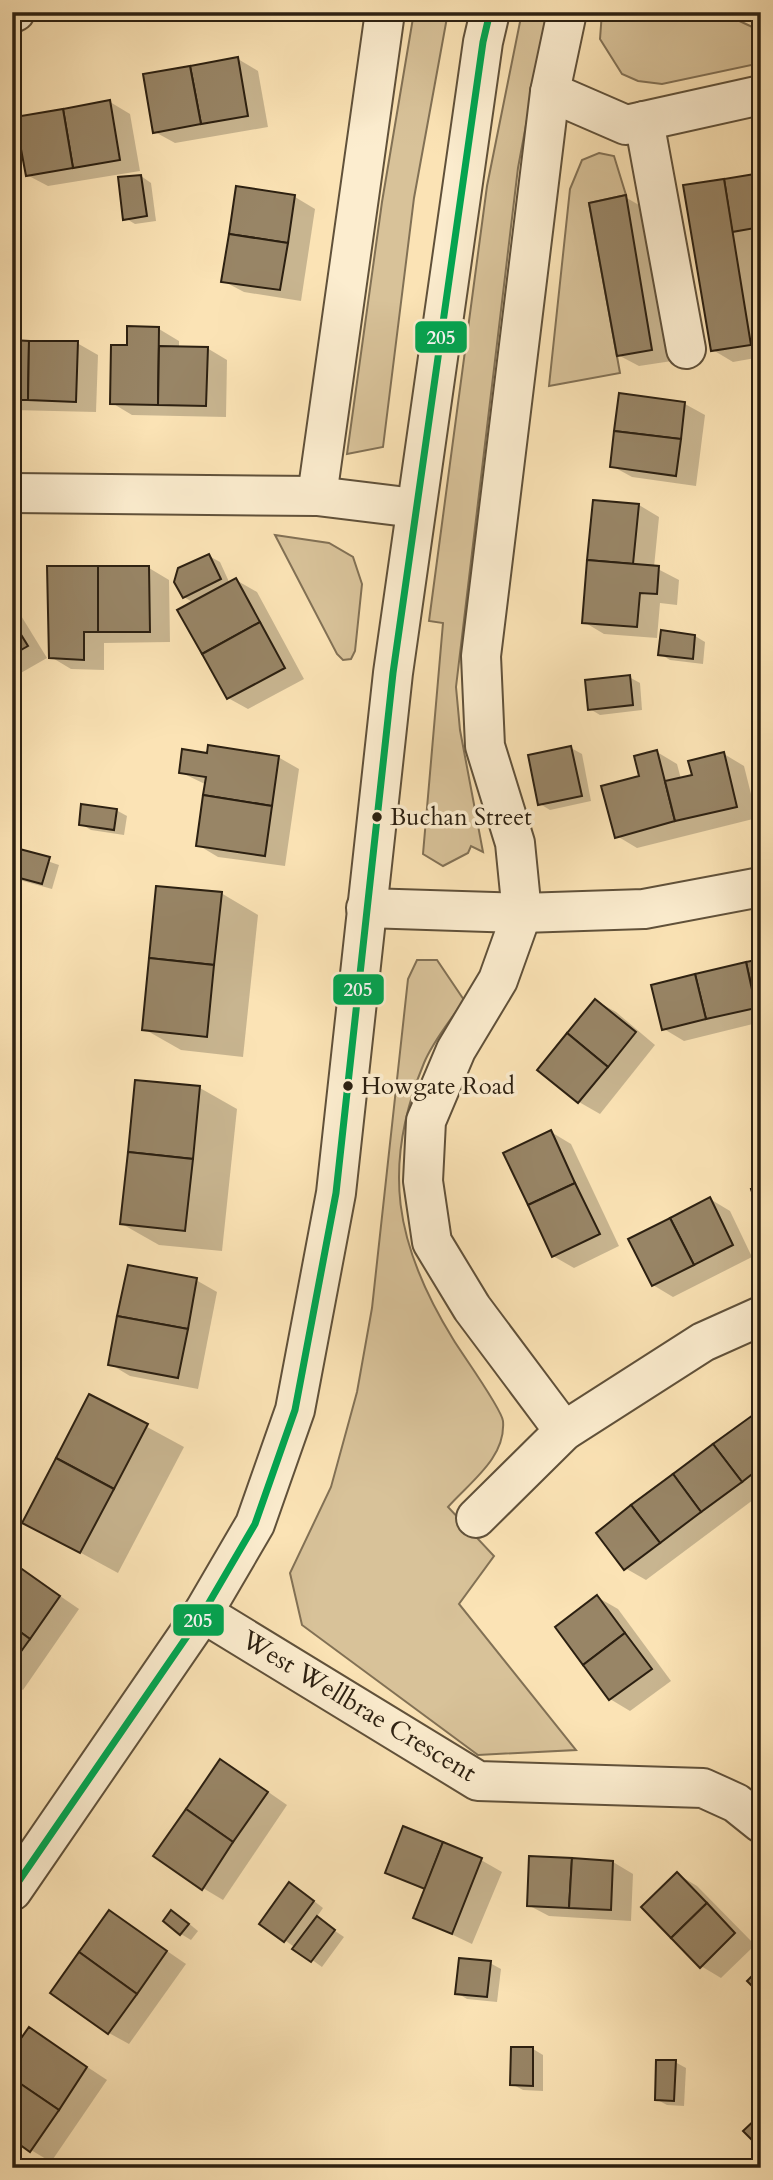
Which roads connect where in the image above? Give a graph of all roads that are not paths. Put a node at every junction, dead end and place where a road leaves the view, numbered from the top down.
1 (385, 12) edge
2 (490, 12) edge
3 (567, 12) edge
4 (550, 92) junction
5 (761, 95) edge
6 (644, 121) junction
7 (686, 349) dead end
8 (12, 493) edge
9 (317, 496) junction
10 (415, 508) junction
11 (761, 887) edge
12 (366, 908) junction
13 (522, 913) junction
14 (761, 1316) edge
15 (564, 1432) junction
16 (476, 1518) dead end
17 (203, 1613) junction
18 (761, 1824) edge
19 (12, 1891) edge

1 - 9 street
2 - 10 street
3 - 4 street
4 - 6 street
4 - 13 street
5 - 6 street
6 - 7 street
8 - 9 street
9 - 10 street
10 - 12 street
11 - 13 street
12 - 13 street
12 - 17 street
13 - 15 street
14 - 15 street
15 - 16 street
17 - 18 street, West Wellbrae Crescent
17 - 19 street

